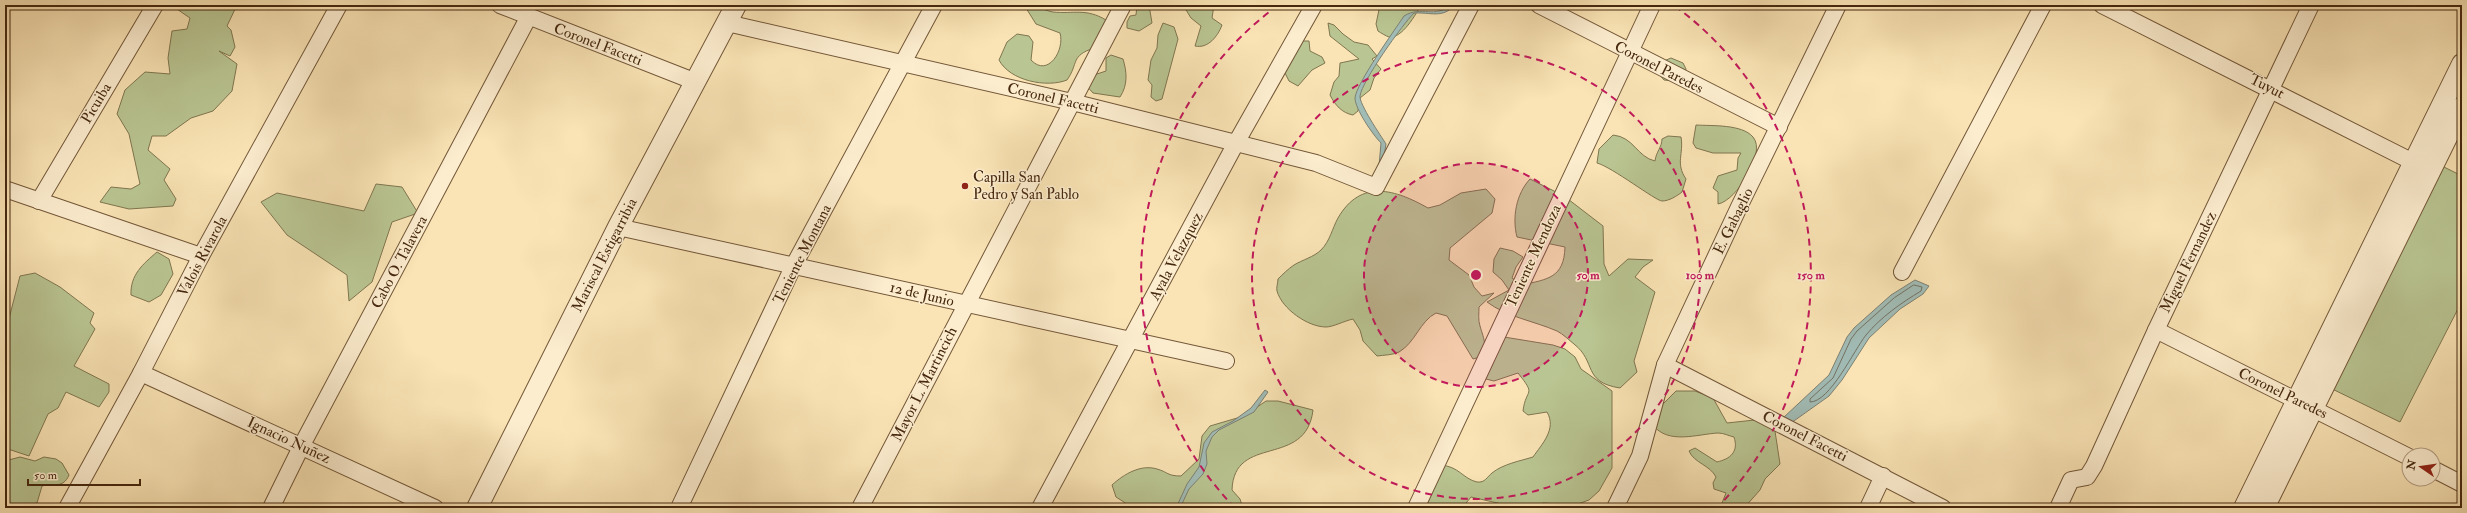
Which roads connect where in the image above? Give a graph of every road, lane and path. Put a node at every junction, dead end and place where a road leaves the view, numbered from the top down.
1 (155, 5) edge
2 (339, 5) edge
3 (500, 5) edge
4 (736, 5) edge
5 (934, 5) edge
6 (1123, 5) edge
7 (1314, 5) edge
8 (1471, 5) edge
9 (1539, 5) edge
10 (1652, 5) edge
11 (1838, 5) edge
12 (2043, 5) edge
13 (2311, 5) edge
14 (2108, 6) edge
15 (528, 18) junction
16 (726, 23) junction
17 (1628, 52) junction
18 (903, 63) junction
19 (2462, 64) edge
20 (696, 82) junction
21 (2272, 89) junction
22 (1072, 102) junction
23 (2462, 107) edge
24 (1779, 127) junction
25 (1236, 143) junction
26 (2422, 166) junction
27 (5, 189) edge
28 (39, 201) junction
29 (618, 226) junction
30 (201, 256) junction
31 (794, 265) junction
32 (1902, 272) dead end
33 (966, 304) junction
34 (2156, 330) junction
35 (1131, 340) junction
36 (1226, 361) dead end
37 (1665, 365) junction
38 (141, 373) junction
39 (2306, 404) junction
40 (302, 445) junction
41 (2401, 453) edge
42 (2441, 473) edge
43 (1883, 476) junction
44 (2462, 484) edge
45 (67, 508) edge
46 (271, 508) edge
47 (435, 508) edge
48 (477, 508) edge
49 (679, 508) edge
50 (860, 508) edge
51 (1040, 508) edge
52 (1416, 508) edge
53 (1615, 508) edge
54 (1868, 508) edge
55 (1943, 508) edge
56 (2058, 508) edge
57 (2244, 508) edge
58 (2264, 508) edge

1 - 28 street, Picuiba
2 - 30 street, Valois Rivarola
3 - 15 street, Coronel Facetti
4 - 16 street, Mariscal Estigarribia
5 - 18 street, Teniente Montana
6 - 22 street, Mayor L. Martincich
7 - 25 street, Ayala Velazquez
8 - 25 street, Coronel Facetti
9 - 17 street, Coronel Paredes
10 - 17 street, Teniente Mendoza
11 - 24 street, E. Gabaglio
12 - 32 street
13 - 21 street, Miguel Fernandez
14 - 21 street, Tuyut
15 - 20 street, Coronel Facetti
15 - 40 street, Cabo O. Talavera
16 - 18 street, Coronel Facetti
16 - 20 street, Mariscal Estigarribia
17 - 24 street, Coronel Paredes
17 - 52 street, Teniente Mendoza
18 - 22 street, Coronel Facetti
18 - 31 street, Teniente Montana
19 - 26 street
20 - 29 street, Mariscal Estigarribia
21 - 26 street, Tuyut
21 - 34 street, Miguel Fernandez
22 - 25 street, Coronel Facetti
22 - 33 street, Mayor L. Martincich
23 - 26 street
24 - 37 street, E. Gabaglio
25 - 35 street, Ayala Velazquez
26 - 39 street
27 - 28 street
28 - 30 street
29 - 31 street, 12 de Junio
29 - 48 street, Mariscal Estigarribia
30 - 38 street, Valois Rivarola
31 - 33 street, 12 de Junio
31 - 49 street, Teniente Montana
33 - 35 street, 12 de Junio
33 - 50 street, Mayor L. Martincich
34 - 39 street, Coronel Paredes
34 - 56 street, Miguel Fernandez
35 - 36 street, 12 de Junio
35 - 51 street, Ayala Velazquez
37 - 43 street, Coronel Facetti
37 - 53 street, E. Gabaglio
38 - 40 street, Ignacio Nuñez
38 - 45 street, Valois Rivarola
39 - 41 street, Coronel Paredes
39 - 57 street
39 - 58 street
40 - 46 street, Cabo O. Talavera
40 - 47 street, Ignacio Nuñez
42 - 44 street
43 - 54 street
43 - 55 street, Coronel Facetti

